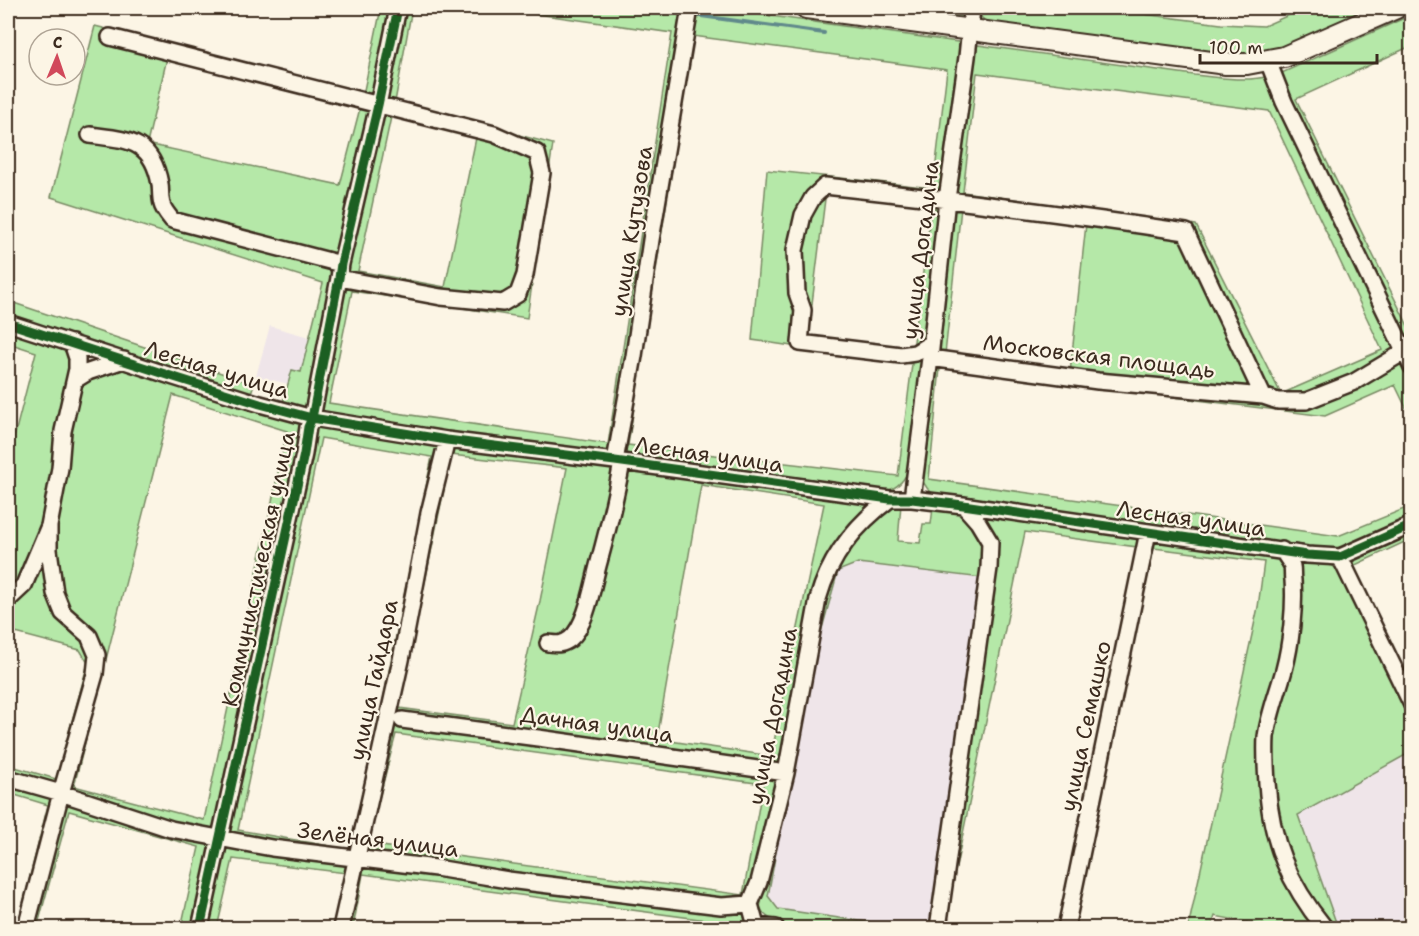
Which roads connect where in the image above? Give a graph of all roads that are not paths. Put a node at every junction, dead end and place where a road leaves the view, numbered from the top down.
1 (398, 8) edge
2 (690, 8) edge
3 (806, 8) edge
4 (972, 8) edge
5 (1396, 8) edge
6 (969, 29) junction
7 (110, 37) dead end
8 (1268, 61) junction
9 (378, 105) junction
10 (90, 135) dead end
11 (947, 199) junction
12 (340, 271) junction
13 (8, 323) edge
14 (72, 343) junction
15 (930, 351) junction
16 (1404, 352) junction
17 (124, 360) junction
18 (1412, 368) edge
19 (75, 380) junction
20 (1263, 396) junction
21 (312, 418) junction
22 (447, 440) junction
23 (619, 461) junction
24 (890, 499) junction
25 (912, 499) junction
26 (963, 506) junction
27 (1412, 525) edge
28 (49, 526) junction
29 (1148, 532) junction
30 (1282, 550) junction
31 (1307, 555) junction
32 (1340, 557) junction
33 (1292, 565) junction
34 (8, 600) edge
35 (548, 643) dead end
36 (1412, 705) edge
37 (402, 720) dead end
38 (786, 773) junction
39 (8, 778) edge
40 (61, 793) junction
41 (220, 838) junction
42 (357, 859) junction
43 (750, 904) junction
44 (755, 927) edge
45 (26, 928) edge
46 (200, 928) edge
47 (341, 928) edge
48 (776, 928) edge
49 (938, 928) edge
50 (1065, 928) edge
51 (1325, 928) edge

1 - 9 street, Коммунистическая улица
2 - 23 street, улица Кутузова
3 - 6 main road
4 - 6 street, улица Догадина
5 - 8 main road
6 - 8 main road
6 - 11 street, улица Догадина
7 - 9 street
8 - 16 street
9 - 12 street, Коммунистическая улица
9 - 12 street
10 - 12 street
11 - 15 street, улица Догадина
11 - 15 street
11 - 20 street, Московская площадь
12 - 21 street, Коммунистическая улица
13 - 14 street, Лесная улица
14 - 17 street, Лесная улица
14 - 19 street
15 - 20 street, Московская площадь
15 - 25 street, улица Догадина
16 - 18 street
16 - 20 street, Московская площадь
17 - 19 street
17 - 21 street, Лесная улица
19 - 28 street
21 - 22 street, Лесная улица
21 - 41 street, Коммунистическая улица
22 - 23 street, Лесная улица
22 - 42 street, улица Гайдара
23 - 24 street, Лесная улица
23 - 35 street, улица Кутузова
24 - 25 street, Лесная улица
24 - 38 street, улица Догадина
25 - 26 street, Лесная улица
26 - 29 street, Лесная улица
26 - 49 street
27 - 32 street, Лесная улица
28 - 34 street
28 - 40 street
29 - 30 street, Лесная улица
29 - 50 street, улица Семашко
30 - 31 street, Лесная улица
30 - 33 street
31 - 32 street, Лесная улица
31 - 33 street
32 - 36 street
33 - 51 street
37 - 38 street, Дачная улица
38 - 43 street, улица Догадина
39 - 40 street, Зелёная улица
40 - 41 street, Зелёная улица
40 - 45 street
41 - 42 street, Зелёная улица
41 - 46 street, Коммунистическая улица
42 - 43 street, Зелёная улица
42 - 47 street, улица Гайдара
43 - 44 street
44 - 48 street

